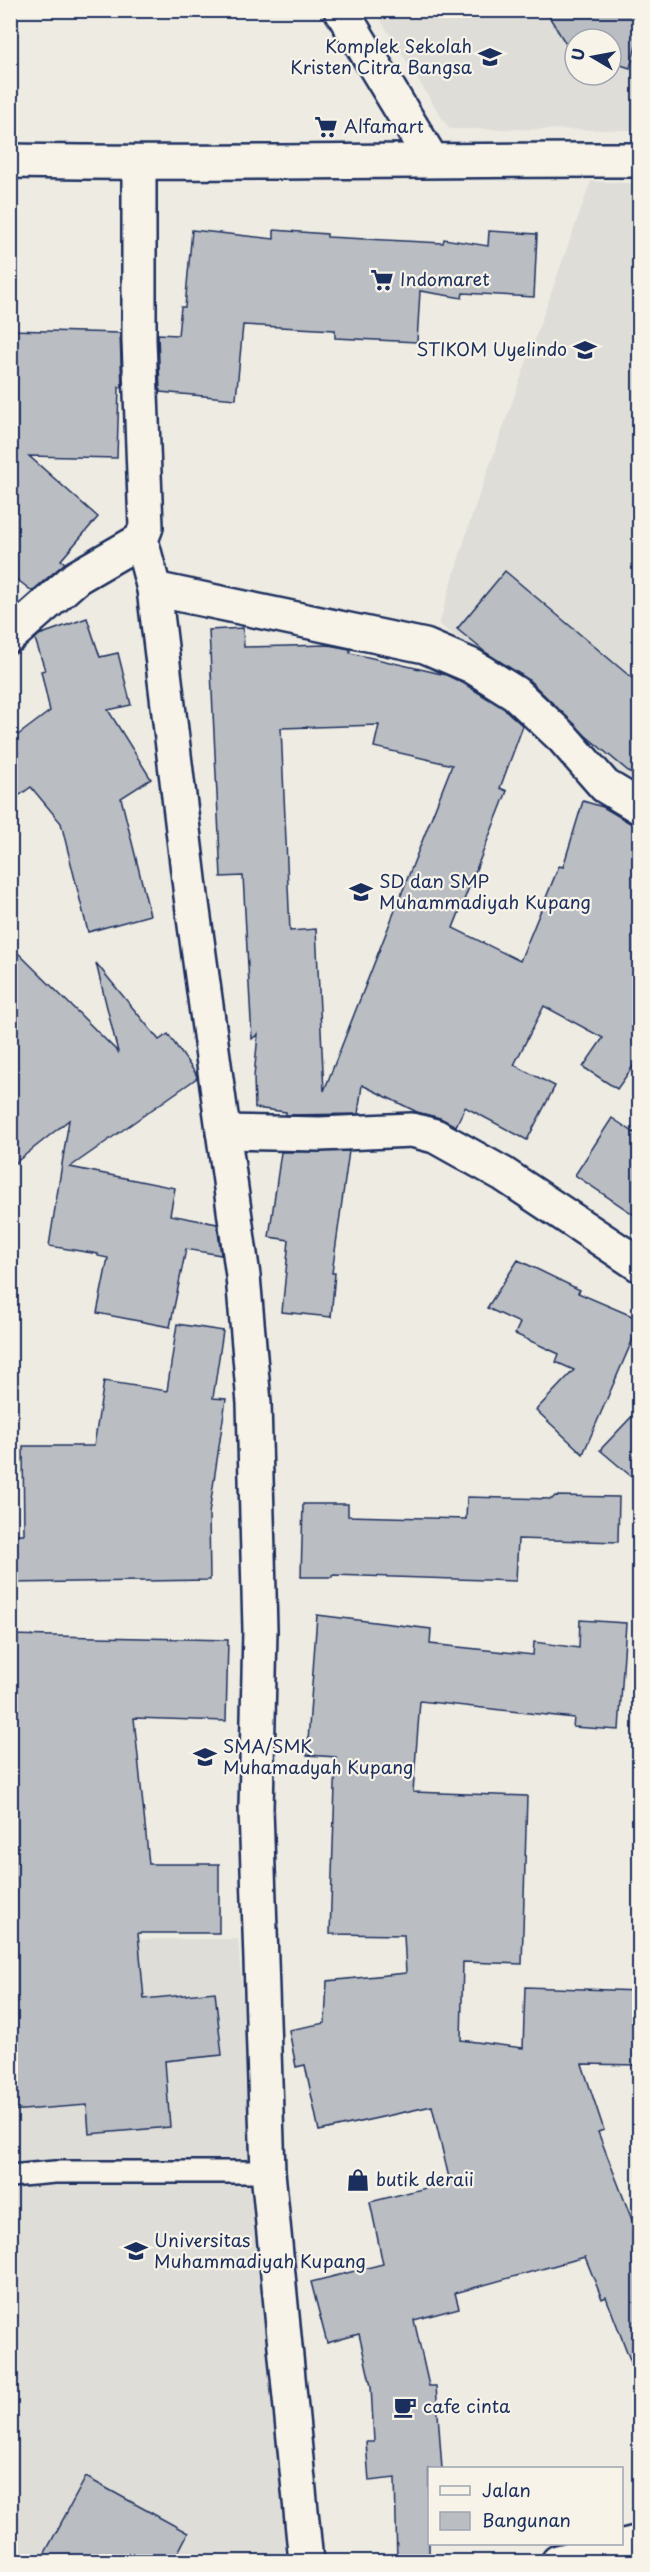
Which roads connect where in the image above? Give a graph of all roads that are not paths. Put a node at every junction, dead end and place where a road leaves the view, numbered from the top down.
1 (341, 10) edge
2 (431, 159) junction
3 (639, 160) edge
4 (10, 161) edge
5 (139, 164) junction
6 (141, 540) junction
7 (154, 589) junction
8 (10, 636) edge
9 (639, 807) edge
10 (223, 1132) junction
11 (639, 1265) edge
12 (268, 2172) junction
13 (10, 2176) edge
14 (639, 2542) edge
15 (306, 2562) edge
16 (558, 2562) edge

1 - 2 street
2 - 3 street
2 - 5 street
4 - 5 street
5 - 6 street
6 - 7 street
6 - 8 street
7 - 9 street
7 - 10 street
10 - 11 street
10 - 12 street
12 - 13 lane
12 - 15 street
14 - 16 street

